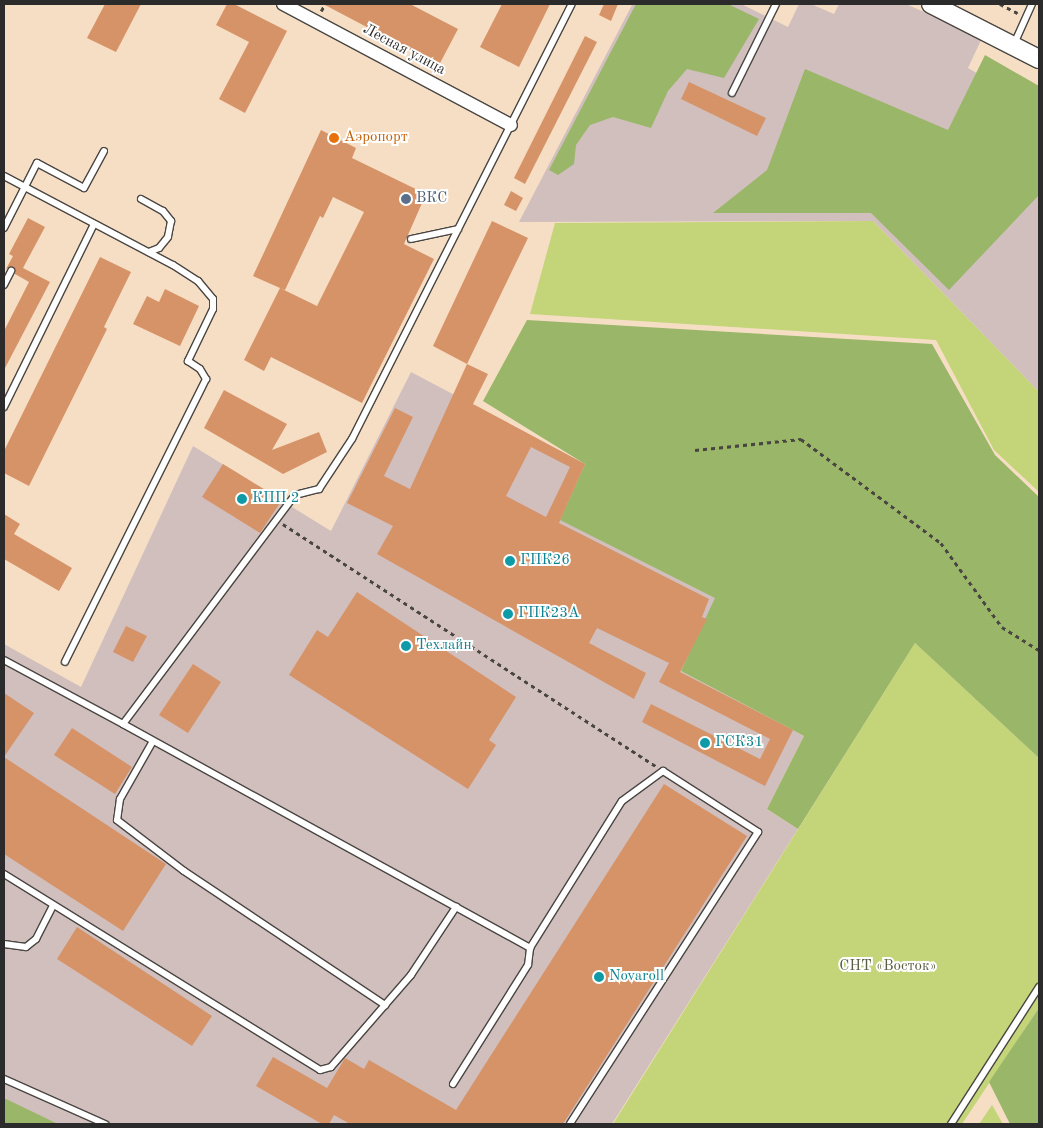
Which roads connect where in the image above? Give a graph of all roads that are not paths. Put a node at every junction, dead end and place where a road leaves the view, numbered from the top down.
1 (283, 4) edge
2 (572, 4) edge
3 (776, 4) edge
4 (931, 4) edge
5 (1032, 4) edge
6 (1014, 44) junction
7 (1039, 59) edge
8 (732, 93) dead end
9 (510, 124) junction
10 (104, 151) dead end
11 (4, 176) edge
12 (25, 188) junction
13 (141, 199) dead end
14 (94, 224) junction
15 (4, 228) edge
16 (458, 229) junction
17 (411, 239) dead end
18 (148, 252) junction
19 (11, 272) dead end
20 (4, 285) edge
21 (4, 407) edge
22 (4, 660) edge
23 (65, 662) dead end
24 (123, 724) junction
25 (153, 741) junction
26 (4, 874) edge
27 (53, 905) junction
28 (456, 907) junction
29 (4, 944) edge
30 (530, 948) junction
31 (1039, 987) edge
32 (385, 1005) junction
33 (4, 1080) edge
34 (453, 1084) dead end
35 (105, 1124) edge
36 (570, 1124) edge
37 (951, 1124) edge

1 - 9 street, Лесная улица
2 - 9 lane
3 - 8 lane
4 - 6 street
5 - 6 lane
6 - 7 street
9 - 16 lane
10 - 12 lane
11 - 12 lane
12 - 14 lane
12 - 15 lane
13 - 18 lane
14 - 18 lane
14 - 21 lane
16 - 17 lane
16 - 24 lane
18 - 23 lane
19 - 20 lane
22 - 24 lane
24 - 25 lane
25 - 28 lane
25 - 32 lane
26 - 27 lane
27 - 29 lane
27 - 32 lane
28 - 30 lane
28 - 32 lane
30 - 34 lane
30 - 36 lane
31 - 37 lane
33 - 35 lane

